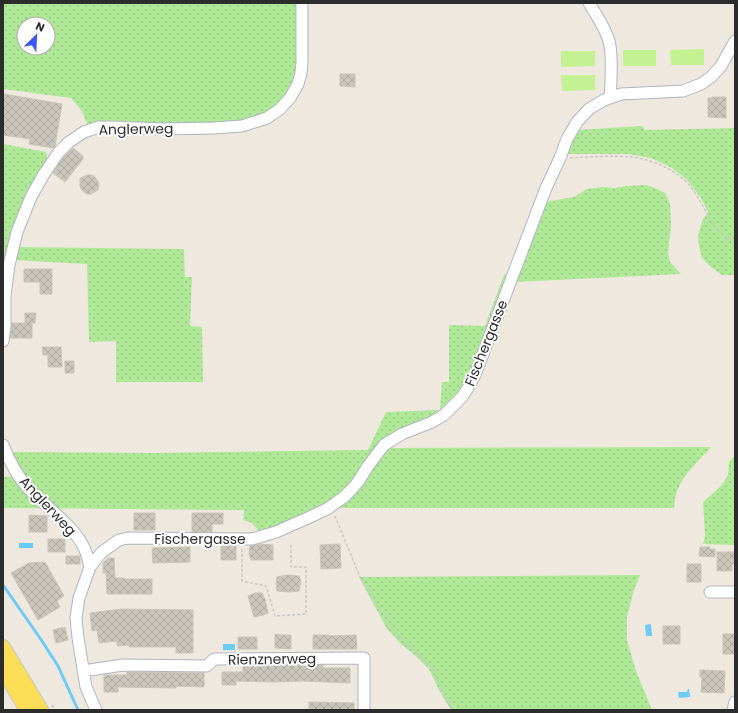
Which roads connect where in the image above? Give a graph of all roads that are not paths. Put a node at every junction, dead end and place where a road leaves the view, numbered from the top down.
1 (302, 3) edge
2 (588, 3) edge
3 (735, 41) edge
4 (610, 98) junction
5 (3, 341) edge
6 (3, 445) edge
7 (90, 567) junction
8 (710, 592) dead end
9 (735, 592) edge
10 (3, 646) edge
11 (3, 670) edge
12 (83, 671) junction
13 (735, 702) edge
14 (27, 710) edge
15 (41, 710) edge
16 (96, 710) edge
17 (364, 710) edge
18 (733, 710) edge

1 - 5 street, Anglerweg
2 - 4 street
3 - 4 street, Fischergasse
4 - 7 street, Fischergasse
6 - 7 street, Anglerweg
7 - 12 street, Fischergasse
8 - 9 street
10 - 15 main road
11 - 14 main road
12 - 16 street, Fischergasse
12 - 17 street, Rienznerweg
13 - 18 street

